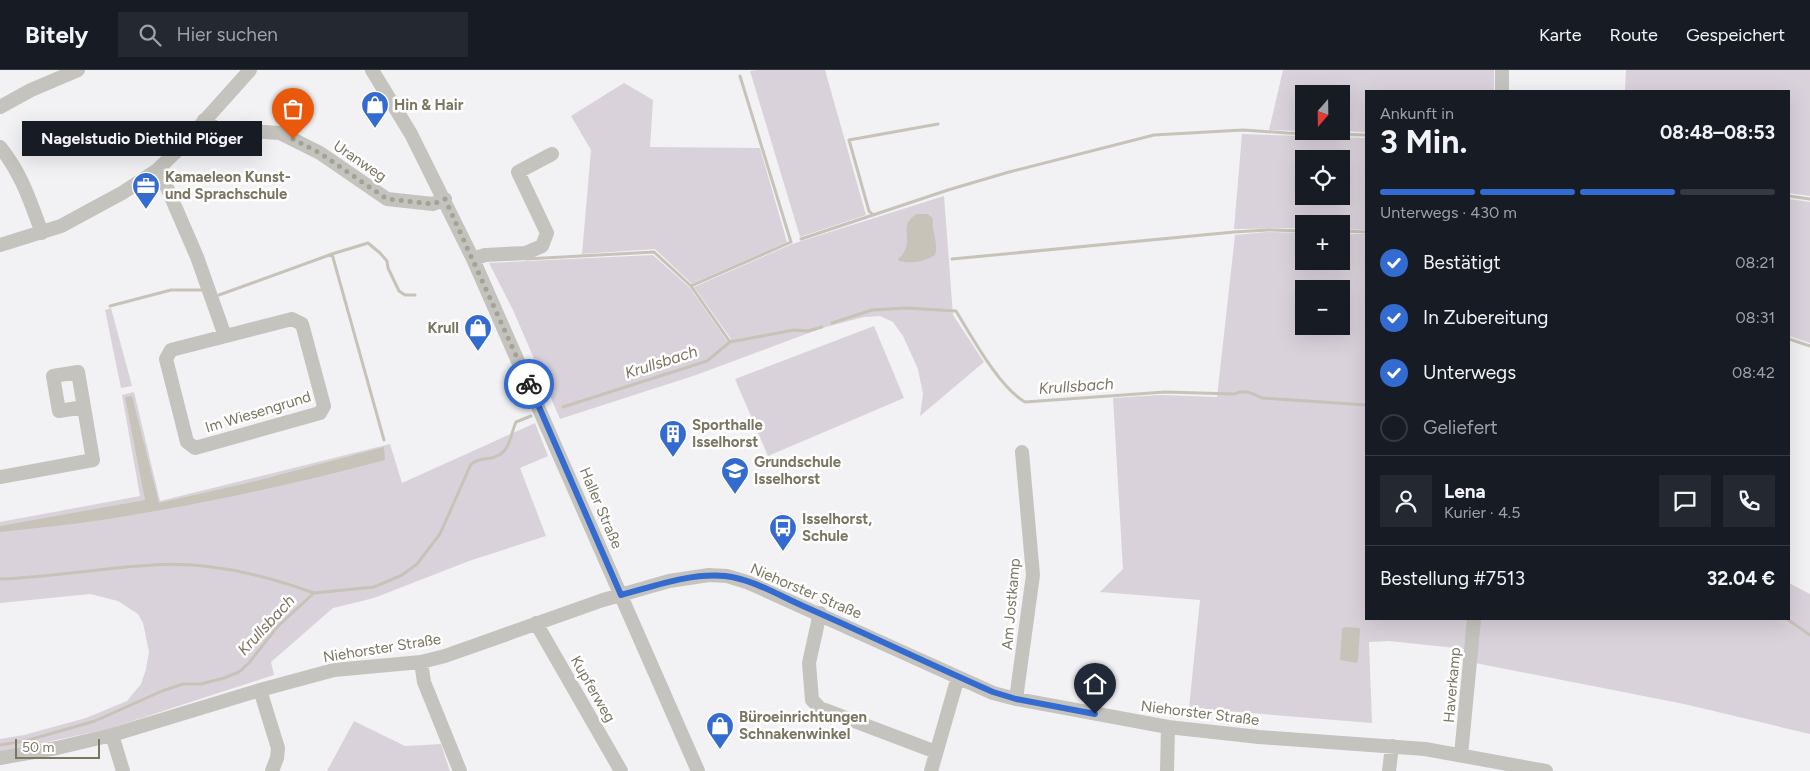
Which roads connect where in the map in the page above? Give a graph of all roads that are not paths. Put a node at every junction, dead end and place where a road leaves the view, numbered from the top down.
1 (78, 70) edge
2 (250, 70) edge
3 (372, 70) edge
4 (1502, 70) edge
5 (1502, 90) edge
6 (0, 107) edge
7 (204, 120) junction
8 (0, 147) edge
9 (552, 154) dead end
10 (156, 170) junction
11 (445, 199) junction
12 (42, 233) junction
13 (0, 245) edge
14 (473, 259) junction
15 (225, 336) junction
16 (84, 407) dead end
17 (1022, 452) dead end
18 (0, 477) edge
19 (621, 595) junction
20 (820, 613) junction
21 (1474, 620) edge
22 (536, 623) junction
23 (421, 662) junction
24 (958, 677) junction
25 (260, 690) junction
26 (1016, 699) junction
27 (1168, 727) junction
28 (112, 735) junction
29 (1392, 746) junction
30 (936, 752) junction
31 (1461, 755) junction
32 (0, 758) edge
33 (123, 771) edge
34 (272, 771) edge
35 (460, 771) edge
36 (621, 771) edge
37 (698, 771) edge
38 (931, 771) edge
39 (1167, 771) edge
40 (1389, 771) edge
41 (1546, 771) edge

1 - 6 street
2 - 7 street
3 - 11 street, Haller Straße
4 - 5 street
7 - 10 street
7 - 11 street, Uranweg
8 - 12 street
9 - 14 street
10 - 12 street
10 - 15 street
11 - 14 street, Haller Straße
12 - 13 street
14 - 19 street, Haller Straße
15 - 15 street, Im Wiesengrund
16 - 18 street
17 - 26 street, Am Jostkamp
19 - 20 street, Niehorster Straße
19 - 22 street, Niehorster Straße
19 - 37 street, Haller Straße
20 - 24 street, Niehorster Straße
20 - 30 street
21 - 31 street, Haverkamp
22 - 23 street, Niehorster Straße
22 - 36 street, Kupferweg
23 - 25 street, Niehorster Straße
23 - 35 street
24 - 26 street, Niehorster Straße
24 - 30 street
25 - 28 street, Niehorster Straße
25 - 34 street
26 - 27 street, Niehorster Straße
27 - 29 street, Niehorster Straße
27 - 39 street
28 - 32 street, Niehorster Straße
28 - 33 street
29 - 31 street, Niehorster Straße
29 - 40 street
30 - 38 street
31 - 41 street, Niehorster Straße

